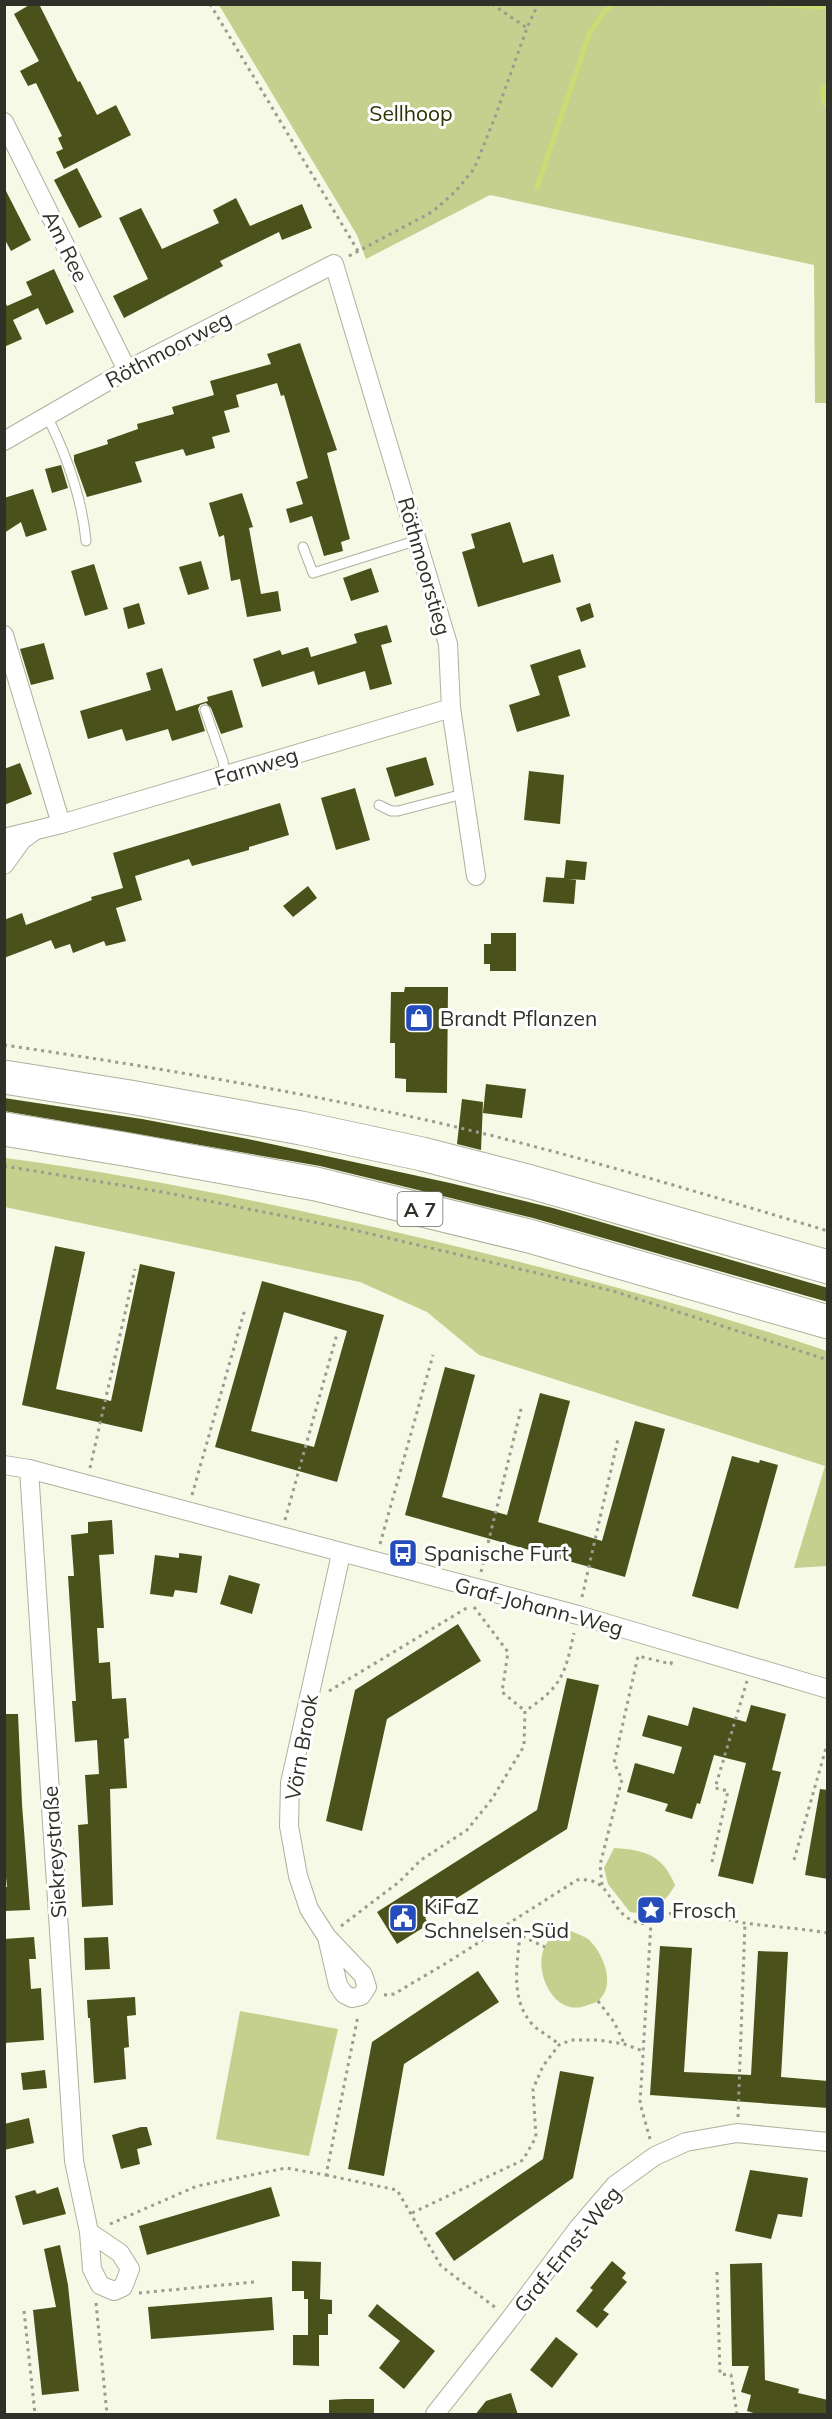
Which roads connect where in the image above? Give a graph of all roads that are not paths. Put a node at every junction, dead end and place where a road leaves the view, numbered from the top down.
1 (4, 122) edge
2 (334, 264) joint
3 (127, 370) junction
4 (47, 416) junction
5 (4, 441) edge
6 (418, 540) junction
7 (86, 541) dead end
8 (303, 547) dead end
9 (4, 635) edge
10 (451, 708) junction
11 (205, 710) dead end
12 (225, 775) junction
13 (463, 794) junction
14 (379, 806) dead end
15 (61, 824) junction
16 (35, 831) junction
17 (4, 838) edge
18 (4, 865) edge
19 (476, 876) dead end
20 (4, 1077) edge
21 (4, 1130) edge
22 (828, 1267) edge
23 (828, 1322) edge
24 (4, 1465) edge
25 (29, 1469) junction
26 (341, 1554) junction
27 (828, 1689) edge
28 (327, 1936) junction
29 (828, 2142) edge
30 (89, 2232) junction
31 (435, 2415) edge

1 - 3 street, Am Ree
2 - 3 street, Röthmoorweg
2 - 6 street, Röthmoorstieg
3 - 4 street, Röthmoorweg
4 - 5 street, Röthmoorweg
4 - 7 lane
6 - 8 lane
6 - 10 street, Röthmoorstieg
9 - 15 street
10 - 12 street, Farnweg
10 - 13 street, Röthmoorstieg
11 - 12 lane
12 - 15 street, Farnweg
13 - 14 lane
13 - 19 street, Röthmoorstieg
15 - 16 street, Farnweg
16 - 17 street, Farnweg
16 - 18 street, Farnweg
20 - 22 highway
21 - 23 highway, A 7
24 - 25 street, Graf-Johann-Weg
25 - 26 street, Graf-Johann-Weg
25 - 30 street, Siekreystraße
26 - 27 street, Graf-Johann-Weg
26 - 28 street, Vörn Brook
28 - 28 street, Vörn Brook
29 - 31 street, Graf-Ernst-Weg
30 - 30 street, Siekreystraße

